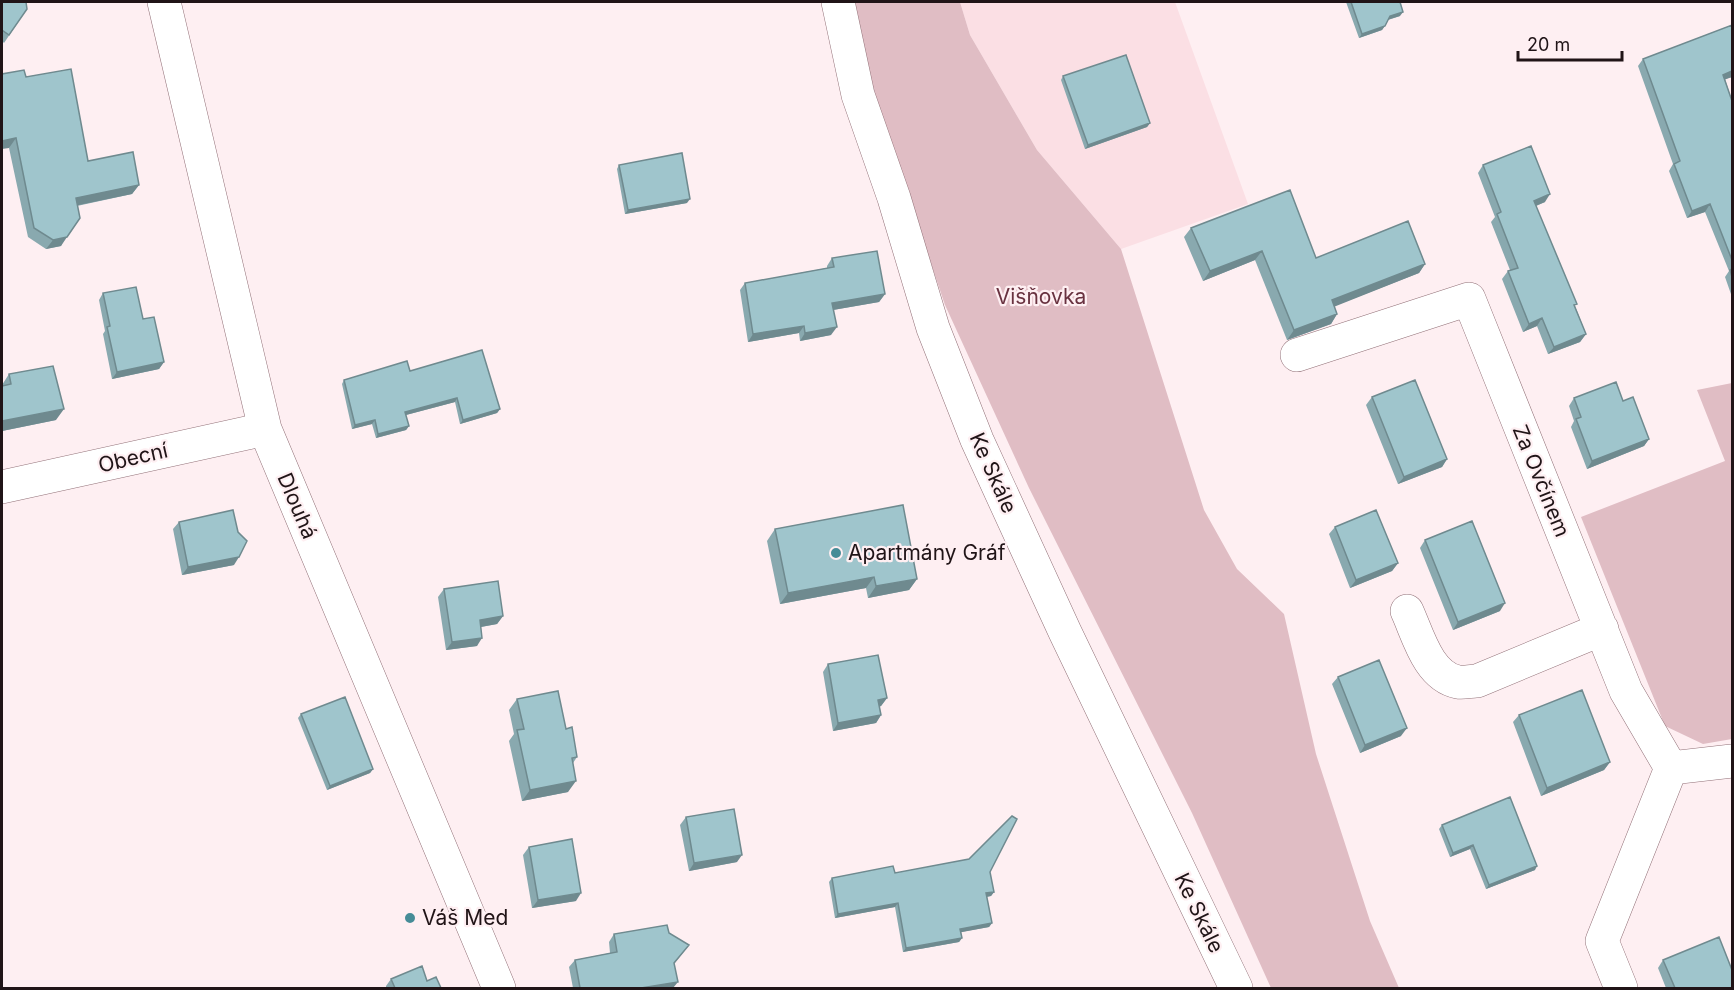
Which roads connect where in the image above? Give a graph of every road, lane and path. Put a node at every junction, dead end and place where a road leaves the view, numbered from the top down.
1 (164, 2) edge
2 (838, 2) edge
3 (1296, 356) dead end
4 (265, 429) junction
5 (2, 487) edge
6 (1407, 611) dead end
7 (1602, 628) junction
8 (1732, 761) edge
9 (1671, 768) junction
10 (499, 988) edge
11 (1236, 988) edge
12 (1620, 988) edge

1 - 4 street, Dlouhá
2 - 11 street, Ke Skále
3 - 7 street, Za Ovčínem
4 - 5 street, Obecní
4 - 10 street, Dlouhá
6 - 7 street
7 - 9 street, Za Ovčínem
8 - 9 street
9 - 12 street

